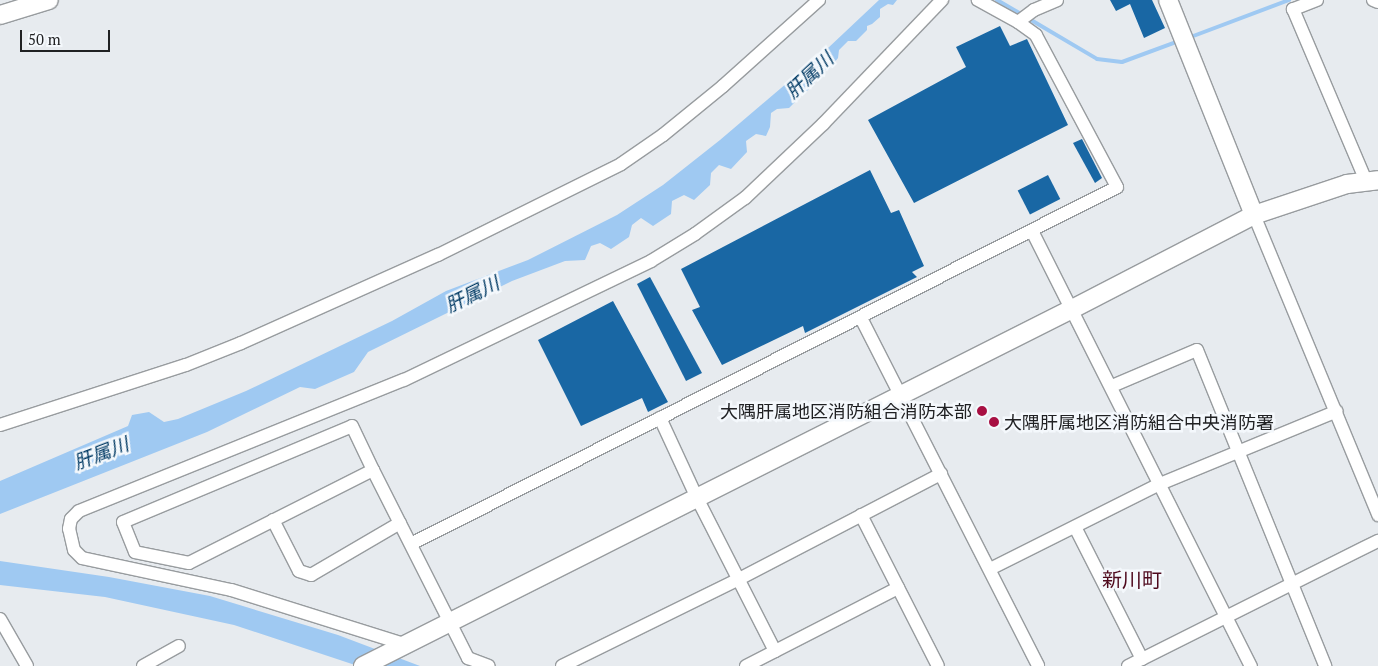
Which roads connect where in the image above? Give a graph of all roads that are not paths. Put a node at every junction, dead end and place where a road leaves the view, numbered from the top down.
1 (49, 0) edge
2 (819, 0) edge
3 (942, 0) edge
4 (978, 0) edge
5 (1057, 0) edge
6 (1168, 0) edge
7 (1317, 0) edge
8 (1373, 0) edge
9 (1378, 2) edge
10 (0, 14) edge
11 (1024, 18) junction
12 (1372, 181) edge
13 (1254, 215) junction
14 (1032, 231) junction
15 (1072, 309) junction
16 (861, 318) junction
17 (1112, 386) junction
18 (901, 395) junction
19 (1337, 411) junction
20 (660, 418) junction
21 (0, 425) edge
22 (1238, 452) junction
23 (373, 470) junction
24 (941, 474) junction
25 (1160, 484) junction
26 (697, 498) junction
27 (861, 515) junction
28 (1378, 515) edge
29 (274, 520) junction
30 (400, 523) junction
31 (1075, 526) junction
32 (1378, 541) edge
33 (411, 544) junction
34 (990, 569) junction
35 (739, 579) junction
36 (1292, 583) junction
37 (898, 588) junction
38 (1228, 617) junction
39 (0, 619) edge
40 (450, 621) junction
41 (179, 646) dead end
42 (404, 646) junction
43 (775, 651) junction
44 (1142, 660) junction
45 (933, 664) edge
46 (27, 666) edge
47 (143, 666) edge
48 (363, 666) edge
49 (490, 666) edge
50 (562, 666) edge
51 (746, 666) edge
52 (1038, 666) edge
53 (1128, 666) edge
54 (1251, 666) edge
55 (1326, 666) edge

1 - 10 street
2 - 21 street
3 - 42 street
4 - 11 street
5 - 11 street
6 - 13 street
7 - 12 street
8 - 9 street
11 - 14 street
12 - 13 street
13 - 15 street
13 - 19 street
14 - 15 street
14 - 16 street
15 - 17 street
15 - 18 street
16 - 18 street
16 - 20 street
17 - 22 street
17 - 25 street
18 - 24 street
18 - 26 street
19 - 22 street
19 - 28 street
20 - 26 street
20 - 33 street
22 - 25 street
22 - 36 street
23 - 29 street
23 - 29 street
23 - 30 street
24 - 27 street
24 - 34 street
25 - 31 street
25 - 38 street
26 - 35 street
26 - 40 street
27 - 35 street
27 - 37 street
29 - 30 street
30 - 33 street
31 - 34 street
31 - 44 street
32 - 36 street
33 - 40 street
34 - 52 street
35 - 43 street
35 - 50 street
36 - 38 street
36 - 55 street
37 - 43 street
37 - 45 street
38 - 44 street
38 - 54 street
39 - 46 street
40 - 42 street
40 - 49 street
41 - 47 street
42 - 48 street
43 - 51 street
44 - 53 street

